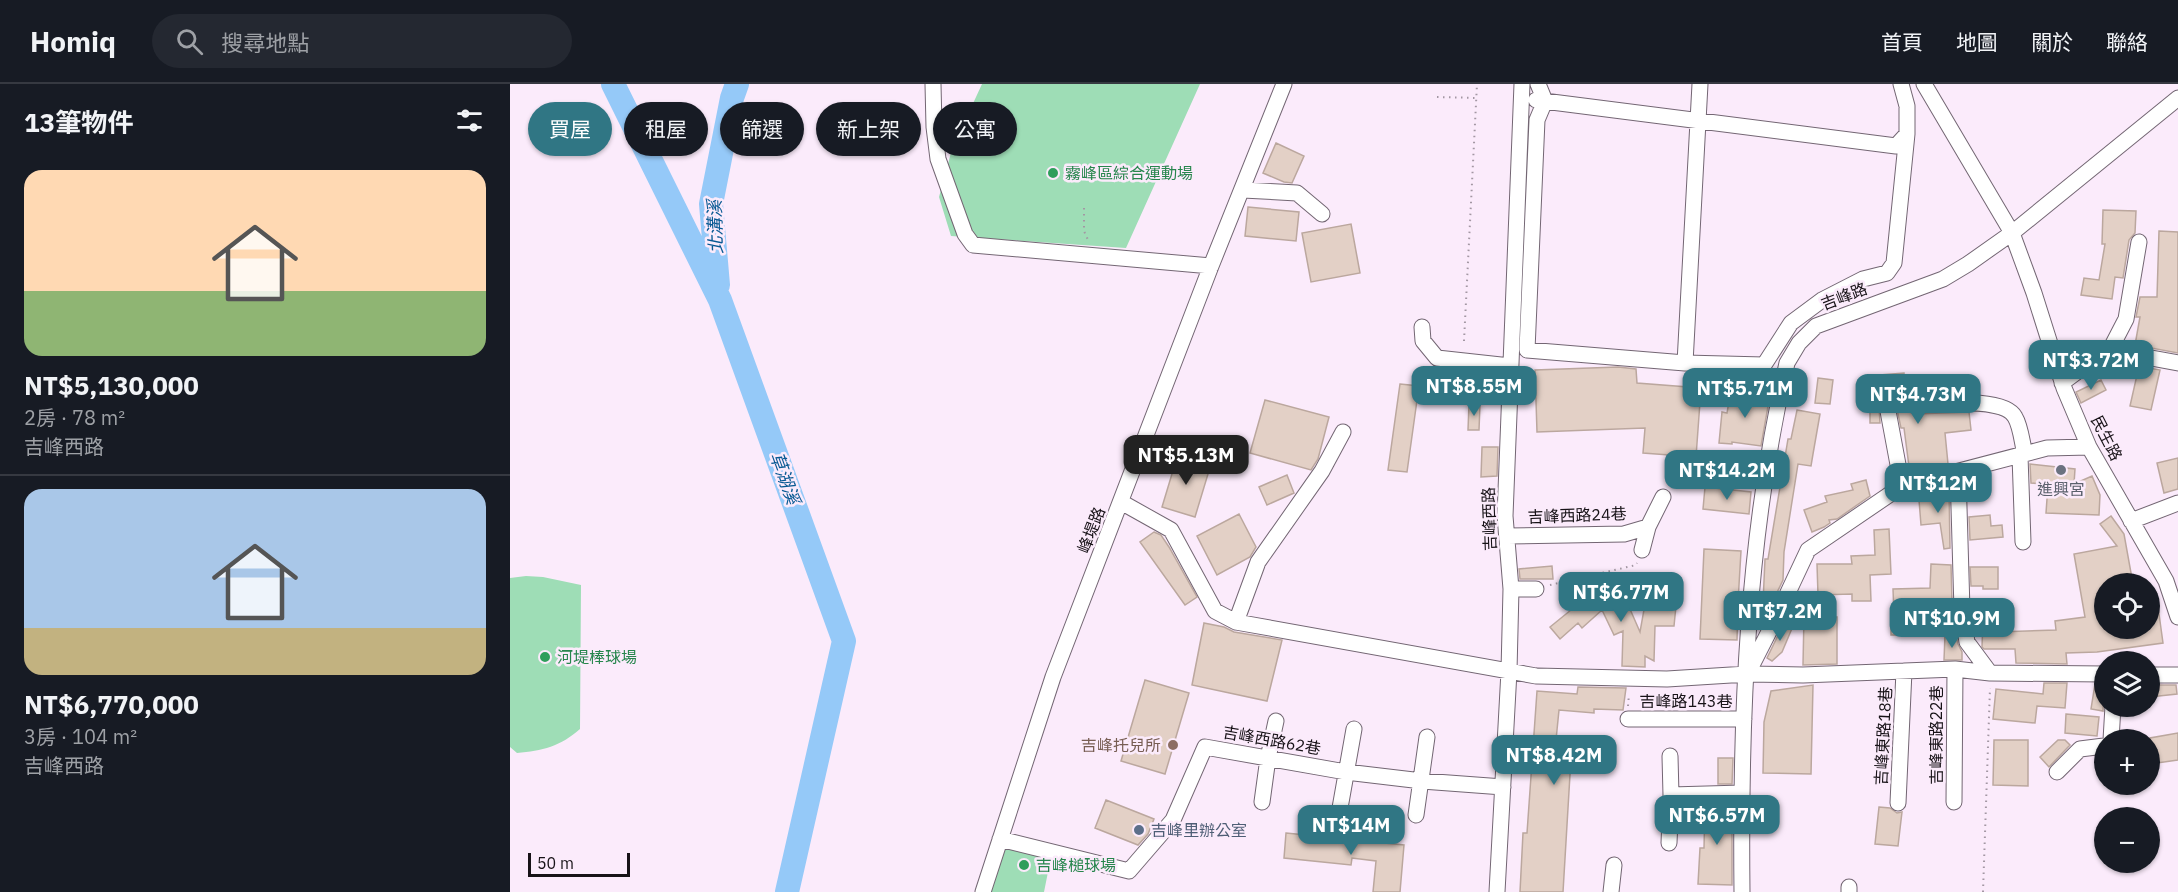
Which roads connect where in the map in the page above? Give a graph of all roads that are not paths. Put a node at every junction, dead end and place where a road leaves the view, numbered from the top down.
1 (933, 84) edge
2 (1284, 84) edge
3 (1538, 84) edge
4 (1700, 84) edge
5 (1902, 84) edge
6 (1924, 84) edge
7 (1522, 91) edge
8 (2178, 98) edge
9 (1545, 101) junction
10 (1698, 121) junction
11 (1907, 134) junction
12 (1243, 190) junction
13 (1322, 214) dead end
14 (2012, 232) junction
15 (2139, 242) dead end
16 (1211, 266) junction
17 (1422, 327) dead end
18 (2112, 346) junction
19 (1684, 363) junction
20 (2178, 363) edge
21 (1510, 366) junction
22 (2062, 383) junction
23 (1915, 404) dead end
24 (1888, 411) dead end
25 (1343, 432) dead end
26 (2089, 447) junction
27 (2023, 455) junction
28 (1958, 473) junction
29 (1902, 486) junction
30 (1663, 497) dead end
31 (1121, 502) junction
32 (2178, 503) edge
33 (2131, 521) junction
34 (1648, 527) junction
35 (1507, 536) junction
36 (2023, 542) dead end
37 (1642, 550) road end
38 (1511, 589) junction
39 (1536, 589) road end
40 (2178, 617) edge
41 (1236, 622) junction
42 (1954, 669) junction
43 (1509, 671) junction
44 (1904, 671) junction
45 (1990, 673) junction
46 (1747, 674) junction
47 (2094, 674) edge
48 (2160, 675) edge
49 (2178, 675) edge
50 (1628, 719) road end
51 (1744, 719) junction
52 (1276, 721) dead end
53 (1354, 729) dead end
54 (1427, 737) dead end
55 (2094, 747) edge
56 (1670, 756) dead end
57 (1268, 758) junction
58 (1346, 772) junction
59 (2057, 772) dead end
60 (1422, 781) junction
61 (1503, 787) junction
62 (1742, 793) junction
63 (1671, 795) junction
64 (1262, 802) dead end
65 (1954, 802) dead end
66 (1898, 803) dead end
67 (1340, 808) dead end
68 (1416, 815) dead end
69 (1000, 839) junction
70 (1669, 843) dead end
71 (1614, 865) dead end
72 (983, 892) edge
73 (1497, 892) edge
74 (1611, 892) edge
75 (1742, 892) edge

1 - 16 street
2 - 12 street, 峰堤路
3 - 9 street
4 - 10 street
5 - 11 street
6 - 14 street, 民生路
7 - 9 street
7 - 21 street, 吉峰西路
8 - 14 street
9 - 10 street
9 - 19 street
10 - 11 street
10 - 19 street
11 - 19 street
12 - 13 street
12 - 16 street, 峰堤路
14 - 22 street, 民生路
14 - 46 street, 吉峰路
15 - 18 street
16 - 31 street, 峰堤路
17 - 21 street
18 - 20 street
18 - 22 street
21 - 35 street, 吉峰西路
22 - 26 street, 民生路
23 - 27 street
24 - 29 street
25 - 41 street
26 - 27 street, 吉峰路
26 - 33 street, 民生路
27 - 28 street, 吉峰路
27 - 36 street
28 - 29 street, 吉峰路
28 - 45 street
29 - 46 street, 吉峰路
30 - 34 street
31 - 41 street
31 - 69 street, 峰堤路
32 - 33 street
33 - 40 street, 民生路
34 - 35 street, 吉峰西路24巷
34 - 37 street
35 - 38 street, 吉峰西路
38 - 39 street
38 - 43 street, 吉峰西路
41 - 43 street
42 - 44 street
42 - 45 street
42 - 65 street, 吉峰東路22巷
43 - 46 street
43 - 61 street, 吉峰西路
44 - 46 street
44 - 66 street, 吉峰東路18巷
45 - 47 street
46 - 51 street, 吉峰路
48 - 49 street
50 - 51 street, 吉峰路143巷
51 - 62 street, 吉峰路
52 - 57 street
53 - 58 street
54 - 60 street
55 - 59 street
56 - 63 street
57 - 58 street, 吉峰西路62巷
57 - 64 street
57 - 69 street, 吉峰西路62巷
58 - 60 street, 吉峰西路62巷
58 - 67 street
60 - 61 street, 吉峰西路62巷
60 - 68 street
61 - 73 street, 吉峰西路
62 - 63 street
62 - 75 street, 吉峰路
63 - 70 street
69 - 72 street, 峰堤路
71 - 74 street

